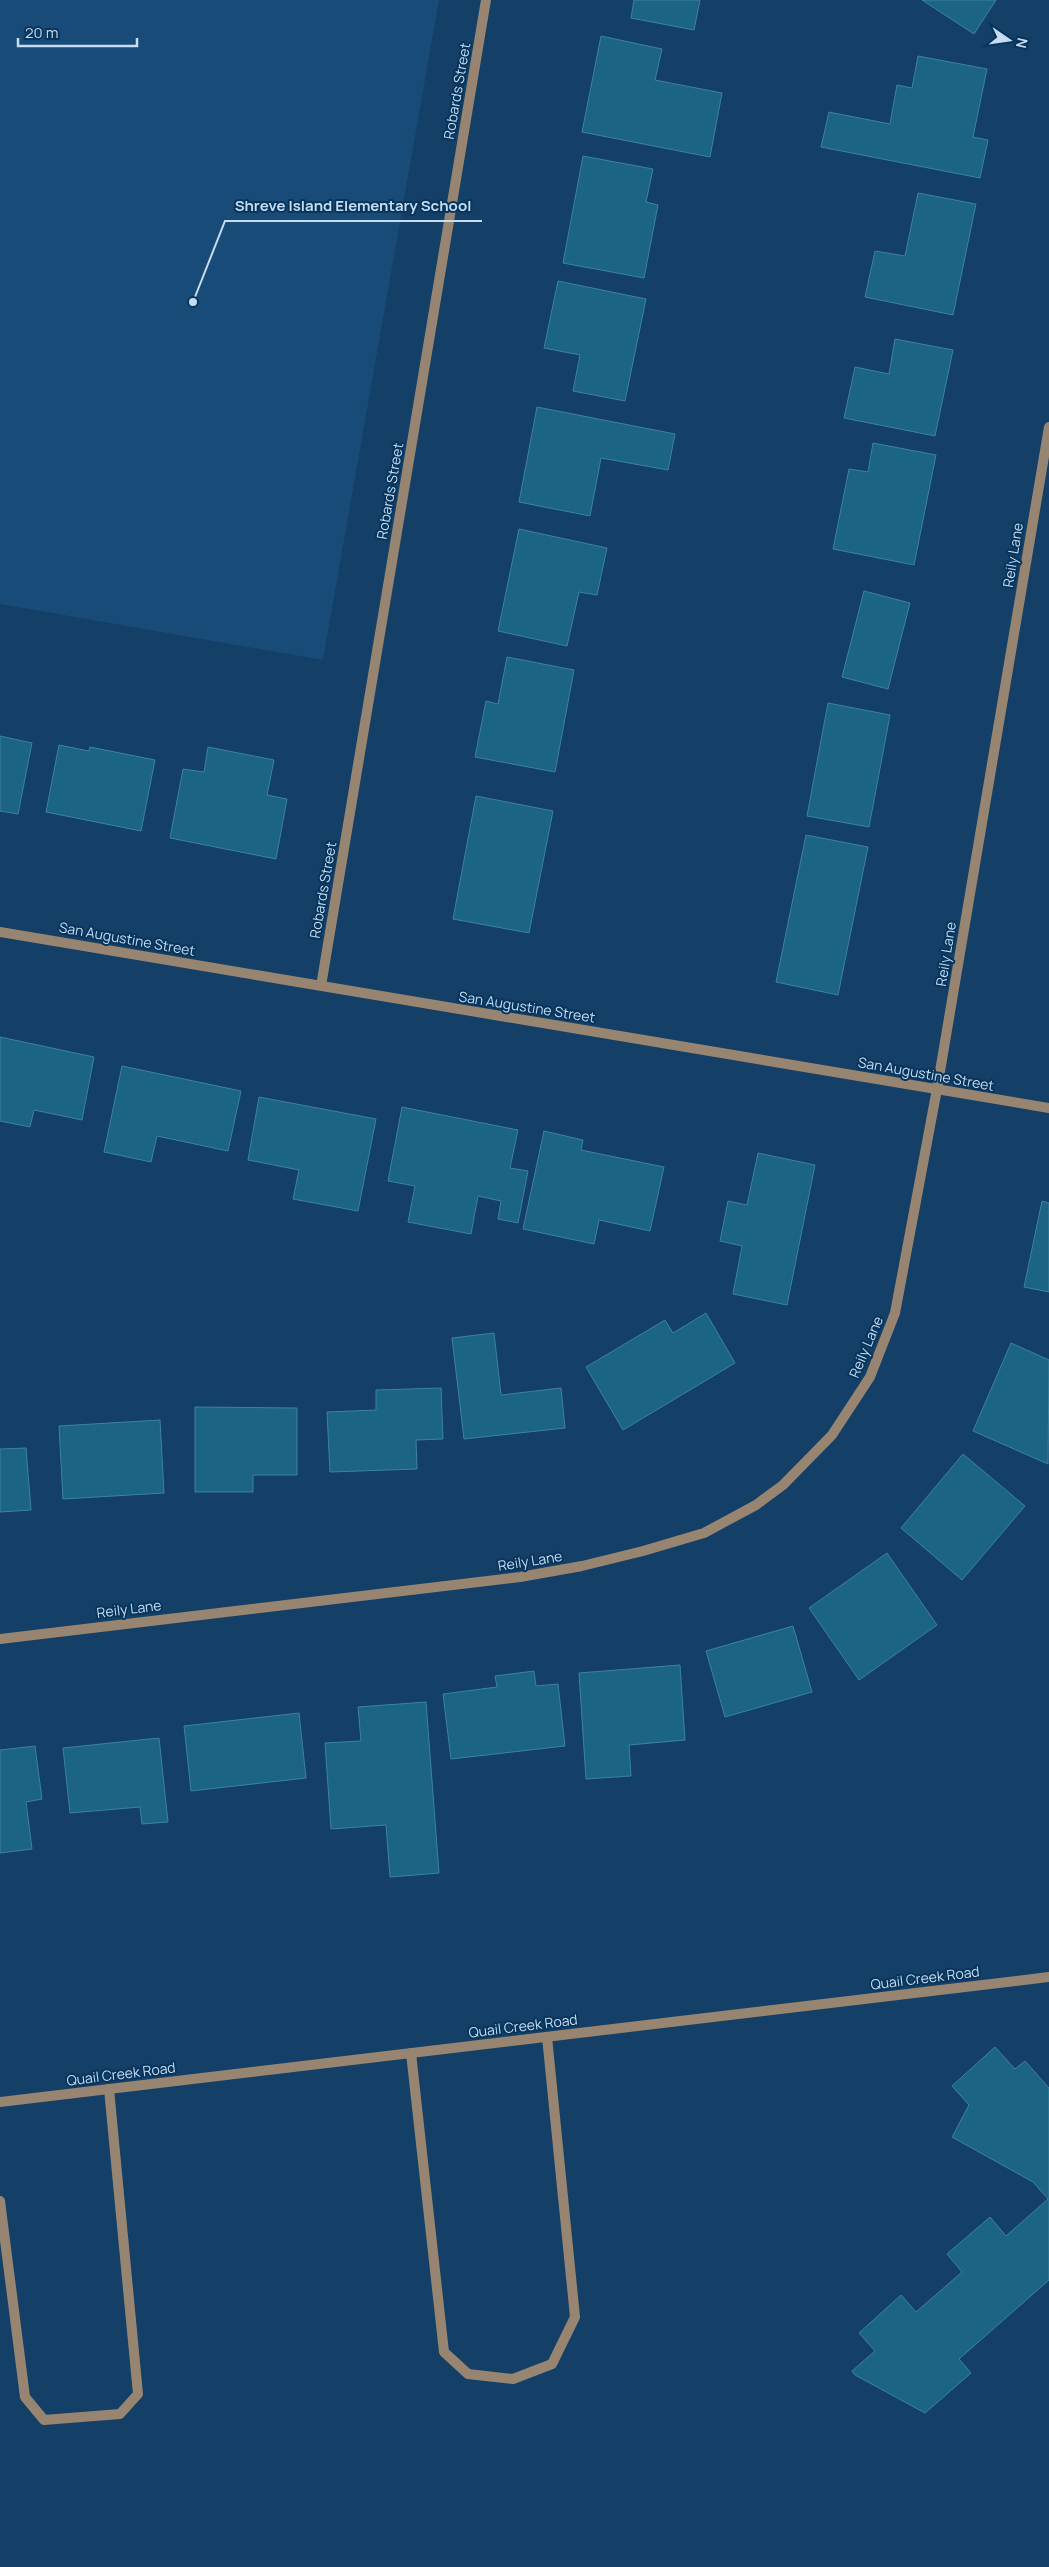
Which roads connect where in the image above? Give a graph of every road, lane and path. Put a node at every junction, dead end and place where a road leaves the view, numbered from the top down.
1 (486, 0) edge
2 (1049, 427) edge
3 (0, 932) edge
4 (321, 986) junction
5 (937, 1089) junction
6 (1049, 1108) edge
7 (0, 1639) edge
8 (1049, 1977) edge
9 (547, 2037) junction
10 (411, 2053) junction
11 (110, 2089) junction
12 (0, 2102) edge
13 (0, 2201) edge

1 - 4 street, Robards Street
2 - 5 street, Reily Lane
3 - 4 street, San Augustine Street
4 - 5 street, San Augustine Street
5 - 6 street, San Augustine Street
5 - 7 street, Reily Lane
8 - 9 street, Quail Creek Road
9 - 10 street, Quail Creek Road
9 - 10 street
10 - 11 street, Quail Creek Road
11 - 12 street, Quail Creek Road
11 - 13 street

